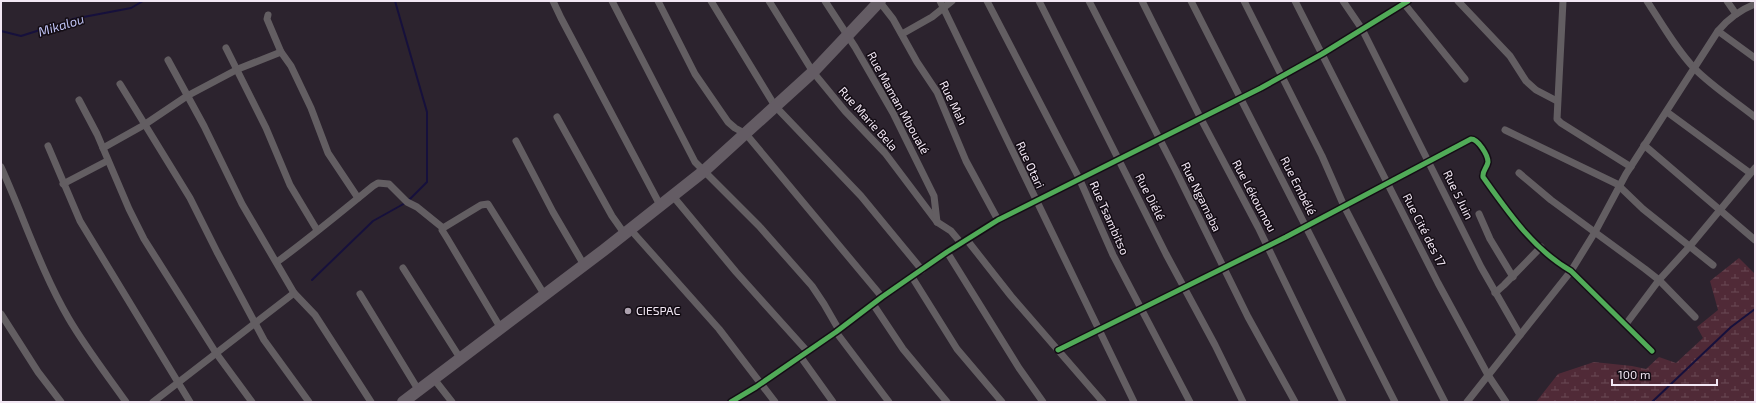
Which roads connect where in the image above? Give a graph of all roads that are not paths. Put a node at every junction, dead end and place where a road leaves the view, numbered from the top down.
1 (553, 1) edge
2 (612, 1) edge
3 (658, 1) edge
4 (711, 1) edge
5 (769, 1) edge
6 (825, 1) edge
7 (879, 1) edge
8 (952, 1) edge
9 (987, 1) edge
10 (1039, 1) edge
11 (1089, 1) edge
12 (1142, 1) edge
13 (1191, 1) edge
14 (1244, 1) edge
15 (1295, 1) edge
16 (1343, 1) edge
17 (1458, 1) edge
18 (1563, 1) edge
19 (1647, 1) edge
20 (1727, 1) edge
21 (1404, 2) edge
22 (942, 4) edge
23 (1755, 4) edge
24 (1736, 14) junction
25 (268, 15) dead end
26 (1362, 29) junction
27 (1718, 32) junction
28 (902, 34) junction
29 (847, 35) junction
30 (226, 48) dead end
31 (281, 52) junction
32 (1322, 54) junction
33 (1755, 58) edge
34 (168, 60) dead end
35 (1695, 68) junction
36 (238, 69) junction
37 (813, 72) junction
38 (1282, 76) junction
39 (1465, 79) dead end
40 (120, 84) dead end
41 (188, 96) junction
42 (1241, 99) junction
43 (79, 100) dead end
44 (1557, 101) junction
45 (775, 106) junction
46 (1667, 112) junction
47 (557, 117) dead end
48 (1755, 117) edge
49 (1201, 119) junction
50 (144, 125) junction
51 (1505, 130) dead end
52 (746, 134) junction
53 (1160, 140) junction
54 (516, 141) dead end
55 (48, 146) dead end
56 (1644, 146) junction
57 (103, 148) junction
58 (1118, 160) junction
59 (107, 161) junction
60 (1429, 161) junction
61 (1, 167) edge
62 (1631, 167) junction
63 (1753, 170) edge
64 (704, 171) junction
65 (1519, 173) dead end
66 (1079, 178) junction
67 (1388, 183) junction
68 (63, 184) junction
69 (1619, 187) junction
70 (672, 195) junction
71 (358, 198) junction
72 (1036, 200) junction
73 (660, 205) junction
74 (1344, 206) junction
75 (1719, 210) junction
76 (1479, 214) dead end
77 (998, 220) junction
78 (937, 222) junction
79 (1306, 226) junction
80 (443, 228) junction
81 (317, 230) junction
82 (627, 231) junction
83 (1595, 232) junction
84 (1755, 240) edge
85 (964, 241) junction
86 (1267, 246) junction
87 (1690, 246) junction
88 (1541, 248) junction
89 (947, 252) junction
90 (277, 262) junction
91 (584, 264) junction
92 (1713, 265) dead end
93 (402, 268) dead end
94 (1223, 268) junction
95 (922, 270) junction
96 (1571, 271) junction
97 (912, 277) junction
98 (1513, 277) junction
99 (1659, 280) junction
100 (1184, 287) junction
101 (294, 293) junction
102 (1494, 293) junction
103 (360, 294) dead end
104 (544, 294) junction
105 (882, 297) junction
106 (873, 304) junction
107 (1142, 309) junction
108 (1, 314) edge
109 (1695, 318) dead end
110 (255, 324) junction
111 (1626, 324) junction
112 (500, 327) junction
113 (1100, 330) junction
114 (837, 331) junction
115 (1520, 335) junction
116 (807, 350) junction
117 (1058, 350) junction
118 (1652, 351) dead end
119 (216, 353) junction
120 (800, 356) junction
121 (460, 358) junction
122 (1488, 374) junction
123 (434, 379) junction
124 (178, 384) junction
125 (761, 384) junction
126 (420, 391) junction
127 (405, 401) edge
128 (61, 402) edge
129 (126, 402) edge
130 (153, 402) edge
131 (190, 402) edge
132 (252, 402) edge
133 (309, 402) edge
134 (371, 402) edge
135 (452, 402) edge
136 (731, 402) edge
137 (775, 402) edge
138 (833, 402) edge
139 (889, 402) edge
140 (947, 402) edge
141 (1002, 402) edge
142 (1043, 402) edge
143 (1102, 402) edge
144 (1134, 402) edge
145 (1190, 402) edge
146 (1243, 402) edge
147 (1295, 402) edge
148 (1343, 402) edge
149 (1395, 402) edge
150 (1445, 402) edge
151 (1467, 402) edge
152 (1506, 402) edge

1 - 73 street
2 - 64 street
3 - 52 street
4 - 45 street
5 - 37 street, Rue Marie Bela
6 - 29 street, Rue Maman Mboualé
7 - 28 street, Rue Mah
7 - 29 highway
8 - 22 street
9 - 66 street, Rue Tsambitso
10 - 58 street, Rue Diélé
11 - 53 street, Rue Ngamaba
12 - 49 street, Rue Lékoumou
13 - 42 street, Rue Embélé
14 - 38 street
15 - 32 street, Rue Cité des 17
16 - 26 street, Rue 5 Juin
17 - 44 street
18 - 44 street
19 - 35 street
20 - 24 street
21 - 26 street
21 - 39 street
22 - 28 street
22 - 72 street, Rue Otari
23 - 24 street
24 - 27 street
25 - 31 street
26 - 32 street
26 - 60 street, Rue 5 Juin
27 - 33 street
27 - 35 street
28 - 77 street, Rue Mah
29 - 37 highway
29 - 78 street, Rue Maman Mboualé
30 - 36 street
31 - 36 street
31 - 71 street
32 - 38 street
32 - 67 street, Rue Cité des 17
34 - 41 street
35 - 46 street
35 - 48 street
36 - 41 street
36 - 81 street
37 - 45 highway
37 - 78 street, Rue Marie Bela
38 - 42 street
38 - 74 street
40 - 50 street
41 - 50 street
41 - 90 street
42 - 49 street
42 - 79 street, Rue Embélé
43 - 57 street
44 - 62 street
45 - 52 highway
45 - 95 street
46 - 56 street
46 - 63 street
47 - 82 street
49 - 53 street
49 - 86 street, Rue Lékoumou
50 - 57 street
50 - 110 street
51 - 69 street
52 - 64 highway
52 - 105 street
53 - 58 street
53 - 94 street, Rue Ngamaba
54 - 91 street
55 - 68 street
56 - 62 street
56 - 75 street
57 - 59 street
58 - 66 street
58 - 100 street, Rue Diélé
59 - 68 street
59 - 119 street
60 - 67 street
60 - 88 street
60 - 102 street, Rue 5 Juin
61 - 129 street
62 - 69 street
63 - 75 street
64 - 70 highway
64 - 114 street
65 - 83 street
66 - 72 street
66 - 107 street, Rue Tsambitso
67 - 74 street
67 - 122 street, Rue Cité des 17
68 - 124 street
69 - 83 street
69 - 87 street
70 - 73 highway
70 - 116 street
71 - 80 street
71 - 81 street
72 - 77 street
72 - 113 street, Rue Otari
73 - 82 highway
74 - 79 street
74 - 150 street
75 - 84 street
75 - 87 street
76 - 98 street
77 - 85 street
78 - 85 street, Rue Marie Bela
79 - 86 street
79 - 149 street, Rue Embélé
80 - 104 street
80 - 112 street
81 - 90 street
82 - 91 highway
82 - 125 street
83 - 96 street
83 - 99 street
85 - 89 street
85 - 117 street, Rue Marie Bela
86 - 94 street
86 - 148 street, Rue Lékoumou
87 - 92 street
87 - 99 street
88 - 96 street
88 - 98 street
89 - 95 street
89 - 142 street
90 - 101 street
91 - 104 highway
93 - 121 street
94 - 100 street
94 - 147 street, Rue Ngamaba
95 - 97 street
96 - 111 street
96 - 115 street
97 - 105 street
97 - 141 street
98 - 102 street
99 - 109 street
99 - 111 street
100 - 107 street
100 - 146 street, Rue Diélé
101 - 110 street
101 - 134 street
102 - 115 street, Rue 5 Juin
103 - 126 street
104 - 112 highway
105 - 106 street
106 - 114 street
106 - 140 street
107 - 113 street
107 - 145 street, Rue Tsambitso
108 - 128 street
110 - 119 street
110 - 133 street
111 - 118 street
112 - 121 highway
113 - 117 street
113 - 144 street, Rue Otari
114 - 116 street
114 - 139 street
115 - 122 street
116 - 120 street
117 - 143 street, Rue Marie Bela
119 - 124 street
119 - 132 street
120 - 125 street
120 - 138 street
121 - 123 highway
122 - 151 street
122 - 152 street, Rue Cité des 17
123 - 126 highway
123 - 135 street
124 - 130 street
124 - 131 street
125 - 136 street
125 - 137 street
126 - 127 highway

